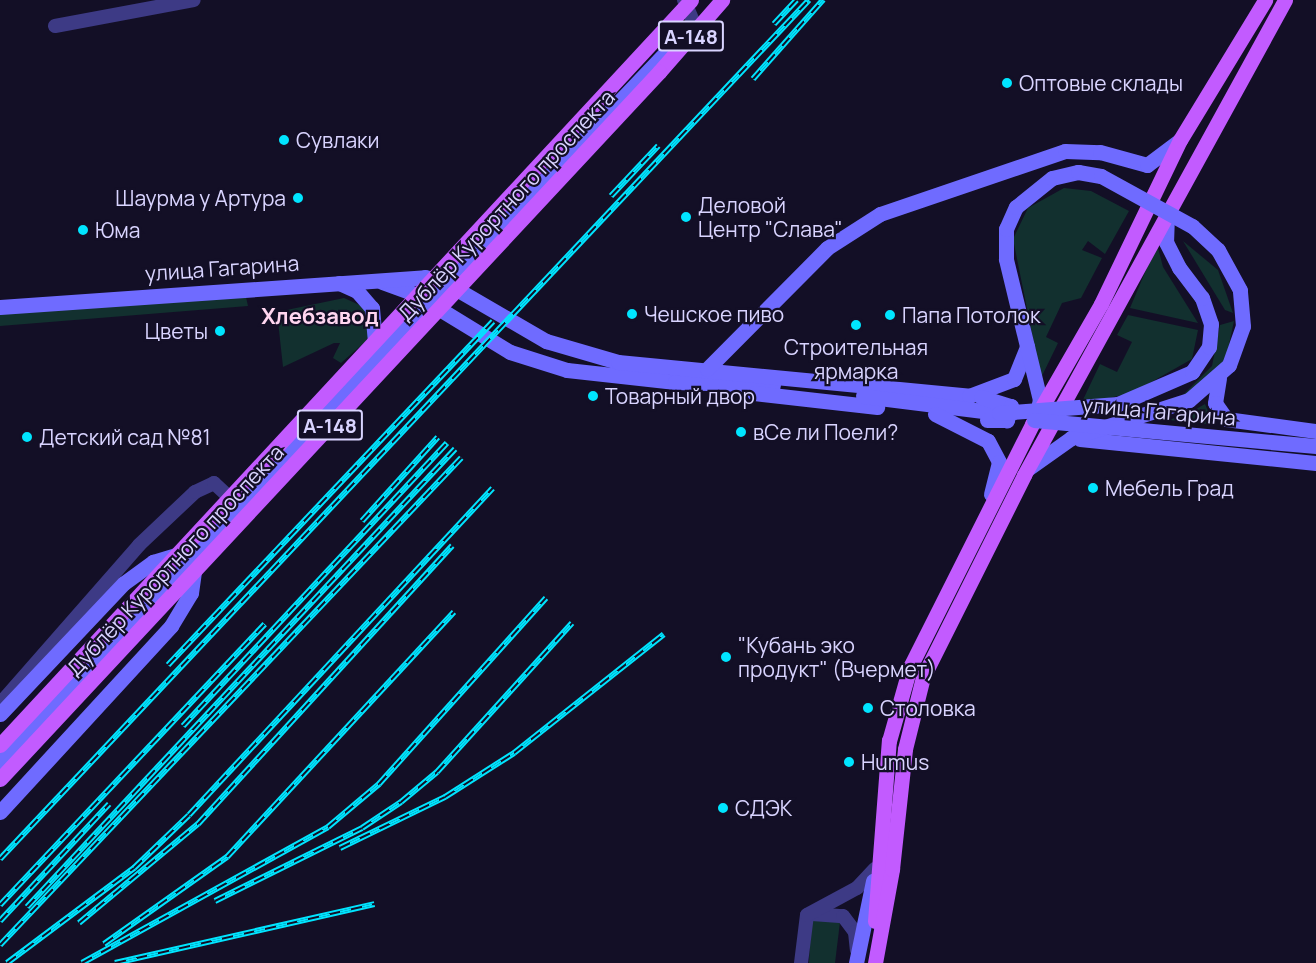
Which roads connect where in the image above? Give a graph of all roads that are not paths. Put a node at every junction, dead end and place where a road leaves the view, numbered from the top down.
1 (194, 0) edge
2 (684, 0) edge
3 (691, 0) edge
4 (715, 0) edge
5 (722, 0) edge
6 (1264, 0) edge
7 (1285, 0) edge
8 (694, 23) junction
9 (55, 26) dead end
10 (1179, 140) junction
11 (1168, 212) junction
12 (376, 280) junction
13 (337, 282) junction
14 (446, 283) junction
15 (428, 302) junction
16 (0, 307) edge
17 (1027, 346) junction
18 (370, 364) junction
19 (707, 369) junction
20 (1220, 377) junction
21 (686, 383) junction
22 (969, 396) junction
23 (999, 413) junction
24 (935, 414) junction
25 (1032, 424) junction
26 (1316, 431) edge
27 (1071, 438) junction
28 (1316, 446) edge
29 (1316, 463) edge
30 (1024, 475) junction
31 (240, 506) junction
32 (977, 530) junction
33 (197, 550) junction
34 (0, 704) edge
35 (0, 714) edge
36 (0, 745) edge
37 (0, 760) edge
38 (0, 779) edge
39 (0, 812) edge
40 (876, 867) junction
41 (807, 915) junction
42 (857, 957) edge
43 (801, 963) edge
44 (875, 963) edge

1 - 9 street
2 - 8 street
3 - 36 main road, Дублёр Курортного проспекта / А-148, bridge
4 - 8 main road
5 - 38 main road, Дублёр Курортного проспекта / А-148, bridge
6 - 10 main road
7 - 11 main road
8 - 14 main road
10 - 19 main road
10 - 25 main road
11 - 23 main road, bridge
11 - 30 main road
12 - 13 main road, улица Гагарина
12 - 14 main road, улица Гагарина
12 - 15 main road
13 - 16 main road, улица Гагарина
13 - 18 main road
14 - 15 main road
14 - 19 main road
15 - 18 main road
15 - 21 main road
17 - 20 main road, bridge
17 - 22 main road
17 - 25 main road
18 - 31 main road
19 - 22 main road
20 - 26 main road
20 - 27 main road
21 - 23 main road
21 - 24 main road
22 - 24 main road
23 - 28 main road, улица Гагарина, bridge
24 - 32 main road
25 - 32 main road
27 - 29 main road
27 - 30 main road
30 - 44 main road
31 - 33 main road
31 - 34 street
32 - 40 main road
33 - 35 main road
33 - 37 main road
33 - 39 main road
40 - 41 street
40 - 42 main road
40 - 44 main road
41 - 42 street
41 - 43 street

